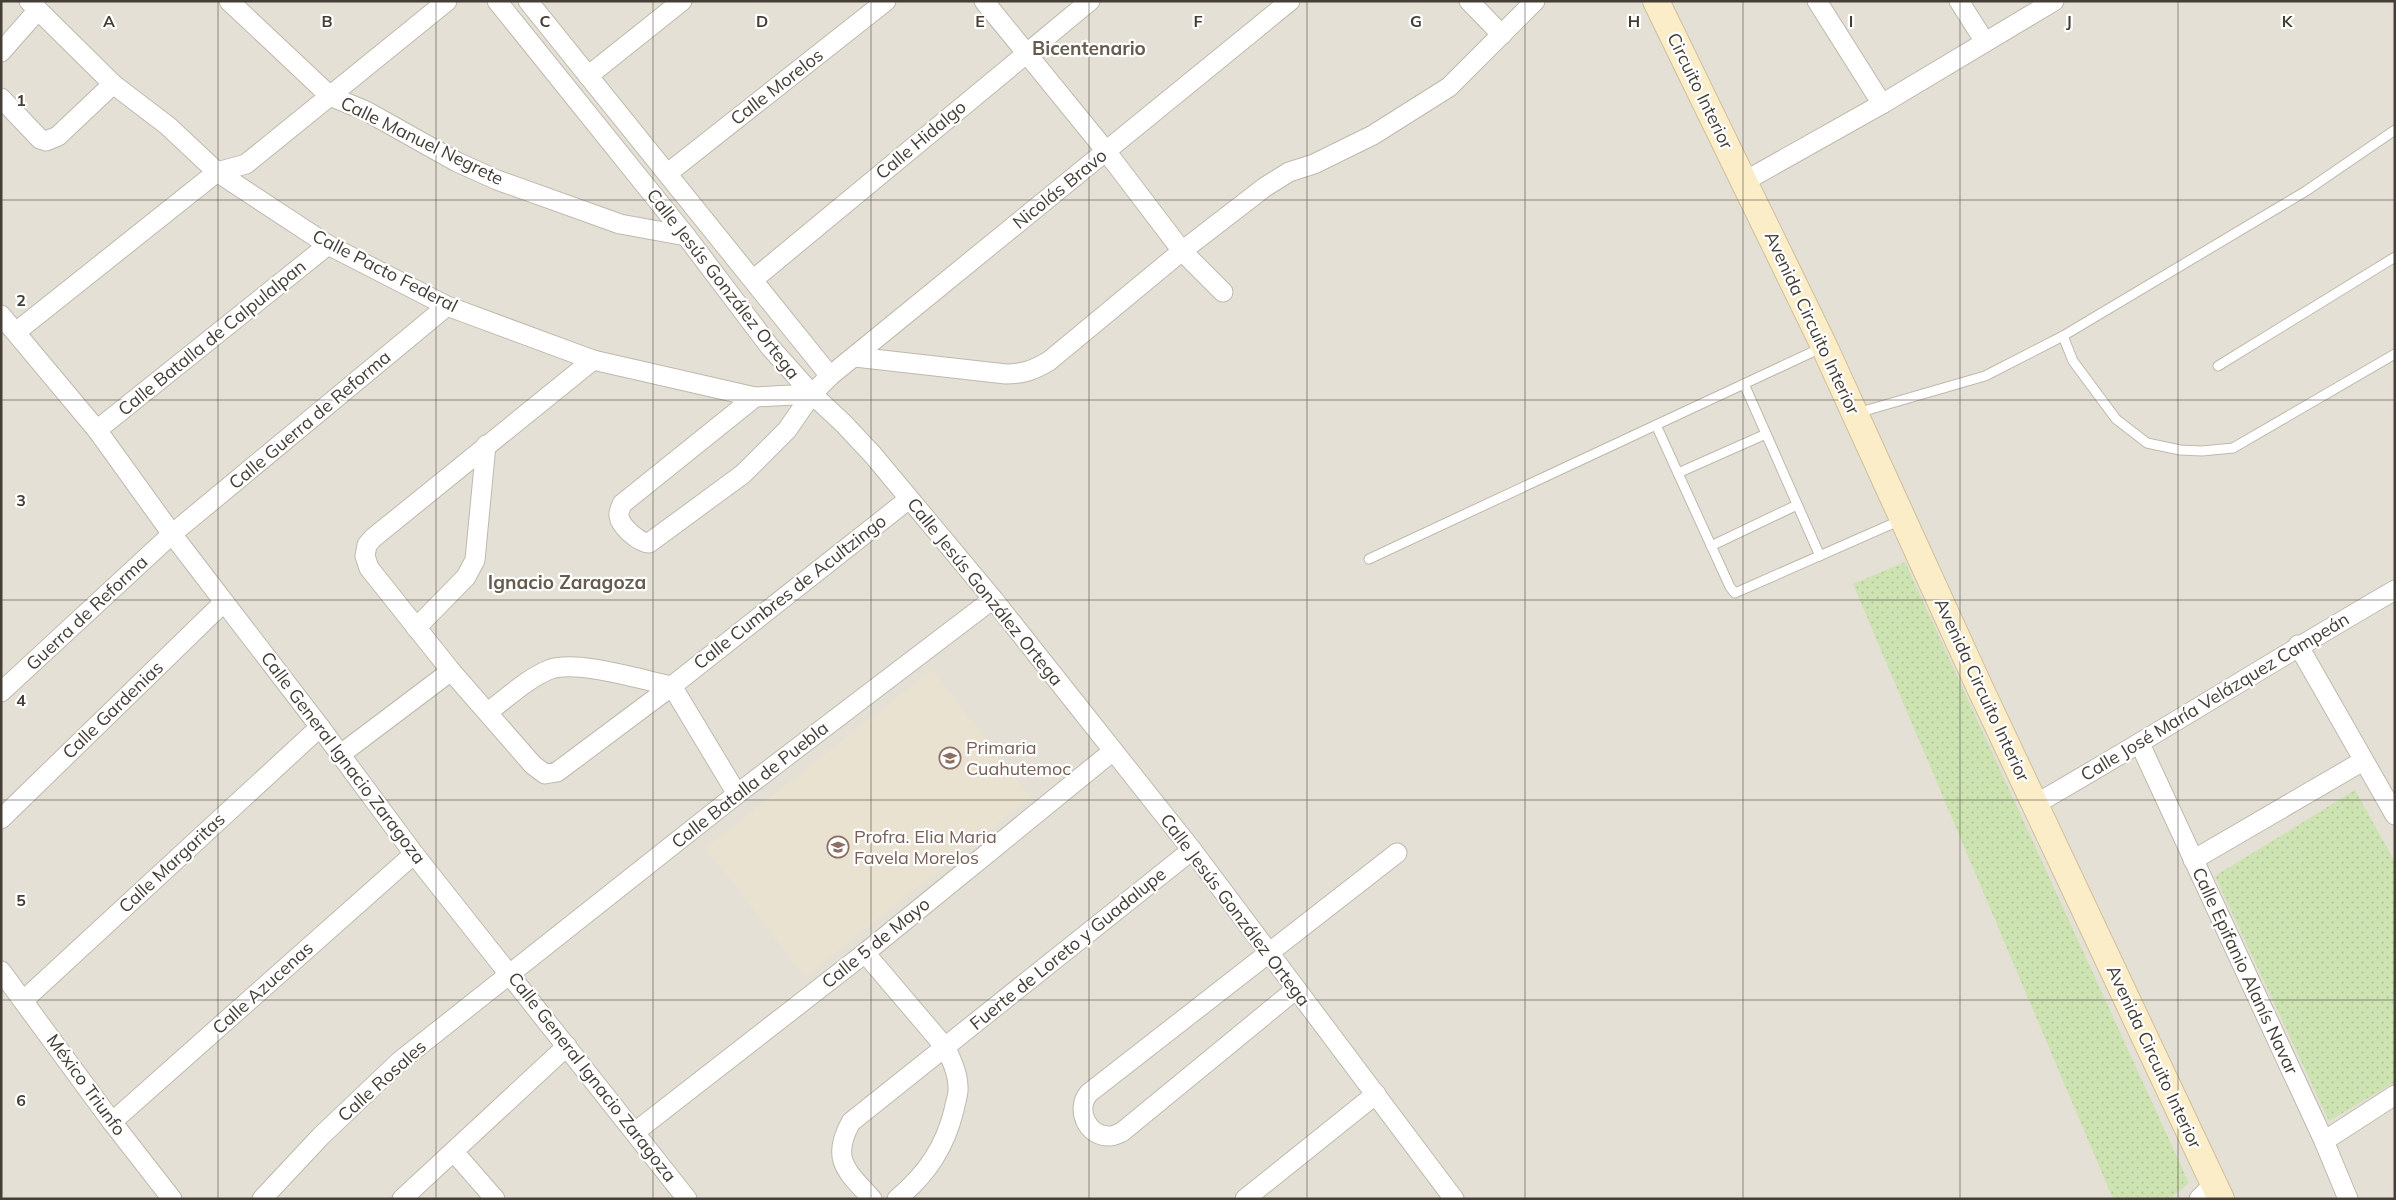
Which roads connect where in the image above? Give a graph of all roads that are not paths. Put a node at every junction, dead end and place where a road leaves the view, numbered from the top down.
1 (447, 1) edge
2 (497, 1) edge
3 (528, 1) edge
4 (682, 1) edge
5 (886, 1) edge
6 (984, 1) edge
7 (1090, 1) edge
8 (1290, 1) edge
9 (1469, 1) edge
10 (1535, 1) edge
11 (1656, 1) edge
12 (1817, 1) edge
13 (1960, 1) edge
14 (2054, 1) edge
15 (236, 3) edge
16 (33, 6) edge
17 (1502, 35) junction
18 (1985, 42) junction
19 (1, 52) edge
20 (1026, 53) junction
21 (588, 76) junction
22 (113, 84) junction
23 (330, 96) junction
24 (1, 98) edge
25 (1882, 104) junction
26 (2395, 130) edge
27 (1106, 151) junction
28 (217, 172) junction
29 (668, 173) junction
30 (1745, 181) junction
31 (686, 236) junction
32 (328, 245) junction
33 (1182, 251) junction
34 (2395, 257) edge
35 (754, 279) junction
36 (1223, 292) dead end
37 (447, 306) junction
38 (1, 315) edge
39 (16, 332) junction
40 (2063, 336) junction
41 (1824, 346) junction
42 (2395, 354) edge
43 (855, 357) junction
44 (593, 360) junction
45 (2218, 366) dead end
46 (830, 376) junction
47 (1744, 384) junction
48 (812, 394) junction
49 (755, 397) junction
50 (1855, 413) junction
51 (1656, 425) junction
52 (97, 430) junction
53 (1766, 434) junction
54 (486, 445) junction
55 (1678, 473) junction
56 (909, 499) junction
57 (1797, 505) junction
58 (1903, 519) junction
59 (172, 534) junction
60 (1711, 546) junction
61 (1820, 556) junction
62 (1369, 559) dead end
63 (2395, 590) edge
64 (992, 599) junction
65 (224, 602) junction
66 (416, 628) junction
67 (2298, 646) junction
68 (452, 671) junction
69 (672, 686) junction
70 (1, 692) edge
71 (488, 712) junction
72 (320, 727) junction
73 (2140, 744) junction
74 (1113, 751) junction
75 (341, 754) junction
76 (2363, 761) junction
77 (737, 794) junction
78 (2034, 805) junction
79 (2395, 815) edge
80 (1, 819) edge
81 (1192, 850) junction
82 (1397, 853) dead end
83 (414, 854) junction
84 (2193, 860) junction
85 (865, 953) junction
86 (1269, 953) junction
87 (1, 972) edge
88 (510, 973) junction
89 (1295, 990) junction
90 (24, 1000) junction
91 (568, 1046) junction
92 (945, 1047) junction
93 (1376, 1094) junction
94 (2395, 1095) edge
95 (112, 1122) junction
96 (636, 1132) junction
97 (2324, 1141) junction
98 (454, 1152) junction
99 (2211, 1194) edge
100 (1451, 1198) edge
101 (172, 1199) edge
102 (262, 1199) edge
103 (402, 1199) edge
104 (495, 1199) edge
105 (687, 1199) edge
106 (872, 1199) edge
107 (898, 1199) edge
108 (1245, 1199) edge
109 (2348, 1199) edge

1 - 23 street
2 - 31 street, Calle Jesús González Ortega
3 - 21 street, Calle Jesús González Ortega
4 - 21 street
5 - 29 street, Calle Morelos
6 - 20 street
7 - 20 street, Calle Hidalgo
8 - 27 street, Nicolás Bravo
9 - 17 street
10 - 17 street
11 - 30 main road, Circuito Interior
12 - 25 street
13 - 18 street
14 - 18 street
15 - 23 street
16 - 19 street
16 - 22 street, Calle Pacto Federal
17 - 33 street
18 - 25 street
20 - 27 street
20 - 35 street, Calle Hidalgo
21 - 29 street, Calle Jesús González Ortega
22 - 24 street
22 - 28 street, Calle Pacto Federal
23 - 28 street
23 - 31 street, Calle Manuel Negrete
25 - 30 street
26 - 40 lane
27 - 33 street
27 - 43 street, Nicolás Bravo
28 - 32 street, Calle Pacto Federal
28 - 39 street
29 - 35 street, Calle Jesús González Ortega
30 - 41 main road, Avenida Circuito Interior
31 - 48 street, Calle Jesús González Ortega
32 - 37 street, Calle Pacto Federal
32 - 52 street, Calle Batalla de Calpulalpan
33 - 36 street
33 - 43 street
34 - 45 lane
35 - 46 street, Calle Jesús González Ortega
37 - 44 street, Calle Pacto Federal
37 - 59 street, Calle Guerra de Reforma
38 - 39 street, Calle General Ignacio Zaragoza
39 - 52 street, Calle General Ignacio Zaragoza
40 - 42 lane
40 - 50 lane
41 - 47 lane
41 - 50 main road, Avenida Circuito Interior
43 - 46 street, Nicolás Bravo
44 - 49 street, Calle Pacto Federal
44 - 54 street, Calle Cumbres de Acultzingo
46 - 48 street, Nicolás Bravo
47 - 51 lane
47 - 53 lane
48 - 49 street, Calle Pacto Federal
48 - 49 street, Nicolás Bravo
48 - 56 street, Calle Jesús González Ortega
50 - 58 main road, Avenida Circuito Interior
51 - 55 lane
51 - 62 lane
52 - 59 street, Calle General Ignacio Zaragoza
53 - 55 lane
53 - 57 lane
54 - 66 street
54 - 66 street, Calle Cumbres de Acultzingo
55 - 60 lane
56 - 64 street, Calle Jesús González Ortega
56 - 69 street, Calle Cumbres de Acultzingo
57 - 60 lane
57 - 61 lane
58 - 61 lane
58 - 78 main road, Avenida Circuito Interior
59 - 65 street, Calle General Ignacio Zaragoza
59 - 70 street, Guerra de Reforma
60 - 61 lane
63 - 67 street, Calle José María Velázquez Campeán
64 - 74 street, Calle Jesús González Ortega
64 - 77 street, Calle Batalla de Puebla
65 - 72 street, Calle General Ignacio Zaragoza
65 - 80 street, Calle Gardenias
66 - 68 street, Calle Cumbres de Acultzingo
67 - 73 street, Calle José María Velázquez Campeán
67 - 76 street
68 - 71 street, Calle Cumbres de Acultzingo
68 - 75 street
69 - 71 street
69 - 71 street, Calle Cumbres de Acultzingo
69 - 77 street
72 - 75 street, Calle General Ignacio Zaragoza
72 - 90 street, Calle Margaritas
73 - 78 street, Calle José María Velázquez Campeán
73 - 84 street, Calle Epifanio Alanís Navar
74 - 81 street, Calle Jesús González Ortega
74 - 85 street, Calle 5 de Mayo
75 - 83 street, Calle General Ignacio Zaragoza
76 - 79 street
76 - 84 street
77 - 88 street, Calle Batalla de Puebla
78 - 99 main road, Avenida Circuito Interior
81 - 86 street, Calle Jesús González Ortega
81 - 92 street, Fuerte de Loreto y Guadalupe
82 - 86 street
83 - 88 street, Calle General Ignacio Zaragoza
83 - 95 street, Calle Azucenas
84 - 97 street, Calle Epifanio Alanís Navar
85 - 92 street
85 - 96 street, Calle 5 de Mayo
86 - 89 street, Calle Jesús González Ortega
86 - 89 street
87 - 90 street, México Triunfo
88 - 91 street, Calle General Ignacio Zaragoza
88 - 102 street, Calle Rosales
89 - 93 street, Calle Jesús González Ortega
90 - 95 street, México Triunfo
91 - 96 street, Calle General Ignacio Zaragoza
91 - 98 street
92 - 106 street, Fuerte de Loreto y Guadalupe
92 - 107 street
93 - 100 street, Calle Jesús González Ortega
93 - 108 street
94 - 97 street
95 - 101 street, México Triunfo
96 - 105 street, Calle General Ignacio Zaragoza
97 - 109 street, Calle Epifanio Alanís Navar
98 - 103 street
98 - 104 street

